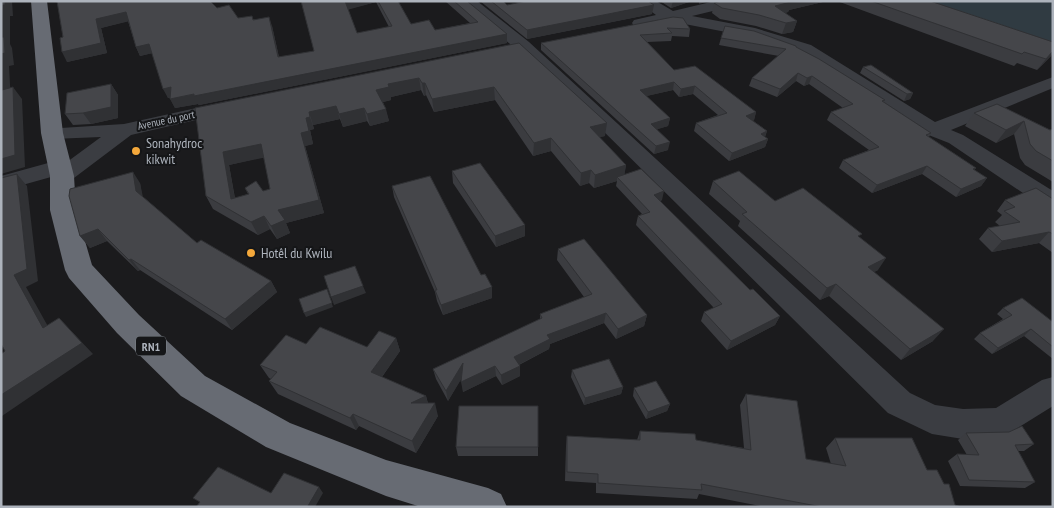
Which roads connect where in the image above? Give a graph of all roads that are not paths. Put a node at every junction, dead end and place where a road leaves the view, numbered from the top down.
1 (39, 1) edge
2 (467, 1) edge
3 (644, 1) edge
4 (738, 1) edge
5 (672, 17) junction
6 (625, 26) edge
7 (1053, 82) edge
8 (249, 102) edge
9 (124, 130) junction
10 (933, 130) junction
11 (52, 134) junction
12 (60, 171) junction
13 (1, 184) edge
14 (1053, 202) edge
15 (1053, 390) edge
16 (488, 507) edge

1 - 11 highway, RN1
2 - 15 street
3 - 5 street
4 - 5 street
5 - 6 street
5 - 10 street
7 - 10 street
8 - 9 street, Avenue du port
9 - 11 street
9 - 12 street
10 - 14 street
11 - 12 highway, RN1
12 - 13 street
12 - 16 highway, RN1

